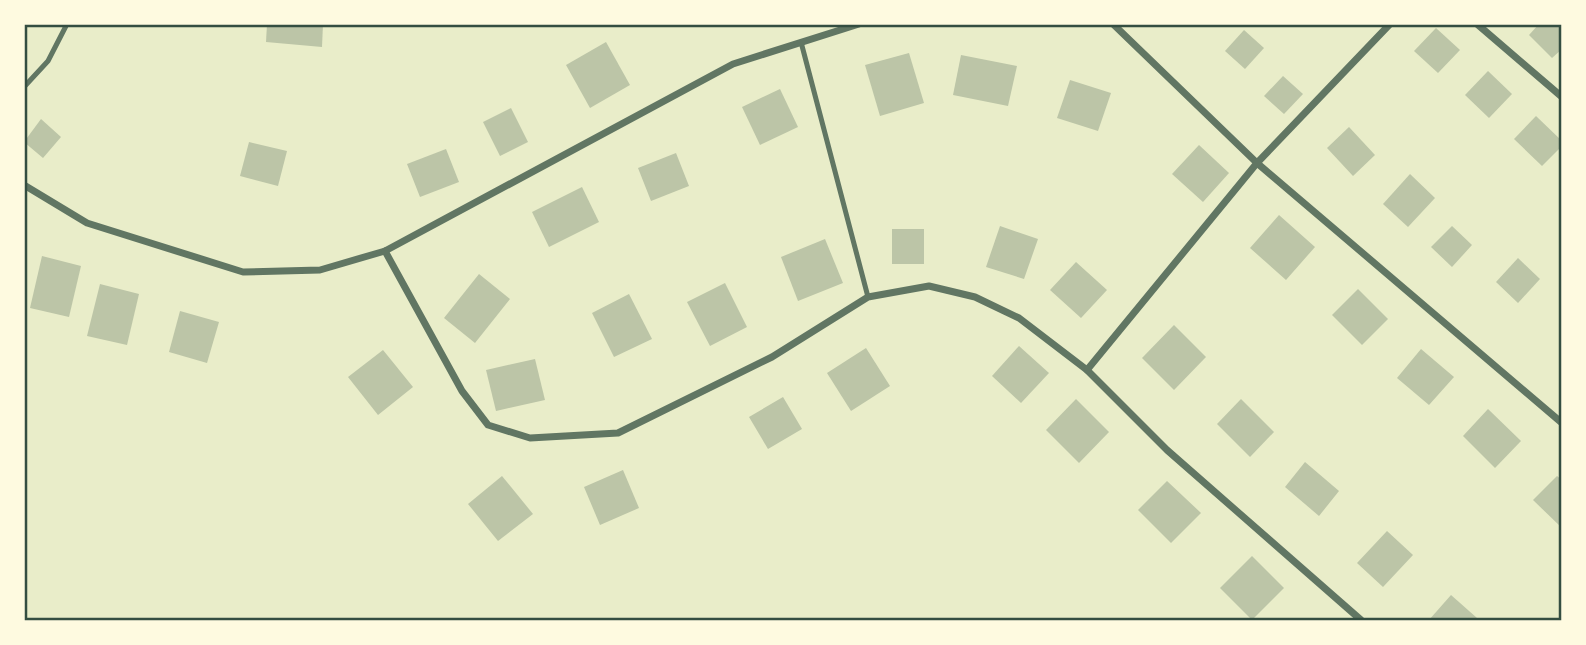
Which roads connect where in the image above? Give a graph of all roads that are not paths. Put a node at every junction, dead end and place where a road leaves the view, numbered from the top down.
1 (67, 24) edge
2 (859, 24) edge
3 (1112, 24) edge
4 (1390, 24) edge
5 (1477, 24) edge
6 (801, 42) junction
7 (24, 88) edge
8 (1562, 97) edge
9 (1258, 163) junction
10 (24, 185) edge
11 (386, 251) junction
12 (868, 297) junction
13 (1087, 370) junction
14 (1562, 423) edge
15 (1361, 621) edge

1 - 7 lane
2 - 6 street
3 - 9 street
4 - 9 street
5 - 8 street
6 - 11 street
6 - 12 lane
9 - 13 street
9 - 14 street
10 - 11 street
11 - 12 street
12 - 13 street
13 - 15 street

